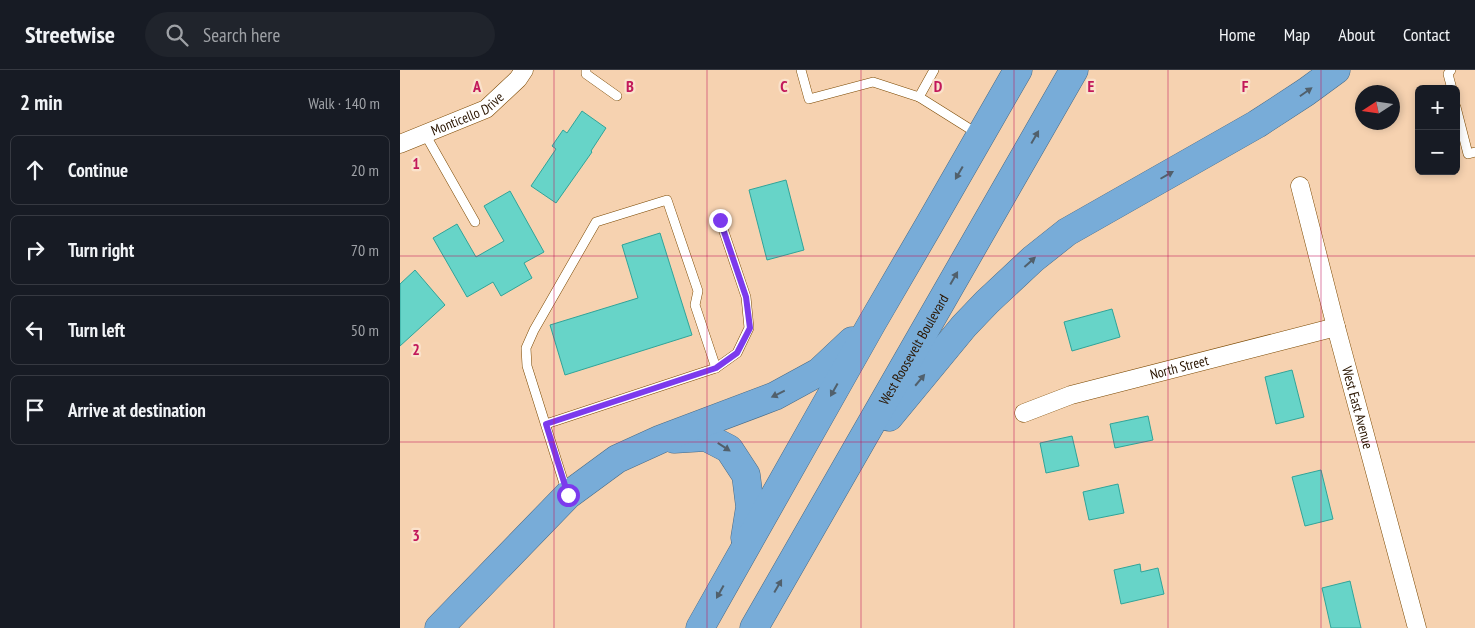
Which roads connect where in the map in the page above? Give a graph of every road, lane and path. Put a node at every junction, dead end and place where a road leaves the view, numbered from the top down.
1 (524, 70) edge
2 (586, 70) edge
3 (800, 70) edge
4 (934, 70) edge
5 (1018, 70) edge
6 (1074, 70) edge
7 (1336, 70) edge
8 (1450, 70) edge
9 (1451, 85) edge
10 (617, 96) dead end
11 (919, 97) junction
12 (1460, 123) edge
13 (426, 134) junction
14 (981, 136) junction
15 (400, 144) edge
16 (1475, 152) edge
17 (1300, 186) dead end
18 (720, 220) dead end
19 (475, 222) dead end
20 (872, 323) junction
21 (1336, 326) junction
22 (716, 368) junction
23 (1024, 413) dead end
24 (546, 424) junction
25 (660, 439) junction
26 (843, 471) junction
27 (568, 495) junction
28 (742, 554) junction
29 (439, 628) edge
30 (700, 628) edge
31 (754, 628) edge
32 (1417, 628) edge

1 - 13 street, Monticello Drive
2 - 10 lane
3 - 11 lane
4 - 11 lane
5 - 14 highway
26 -> 6 highway, West Roosevelt Boulevard
26 -> 7 highway
8 - 9 lane
11 - 14 lane
12 - 16 lane
13 - 15 street, Monticello Drive
13 - 19 lane
14 -> 20 highway
17 - 21 street, West East Avenue
18 - 22 lane
20 -> 25 highway
20 -> 28 highway
21 - 23 street, North Street
21 - 32 street, West East Avenue
22 - 24 lane
22 - 24 lane
24 - 27 lane
25 - 27 highway
25 -> 28 highway
31 -> 26 highway, West Roosevelt Boulevard
27 - 29 highway
28 -> 30 highway

